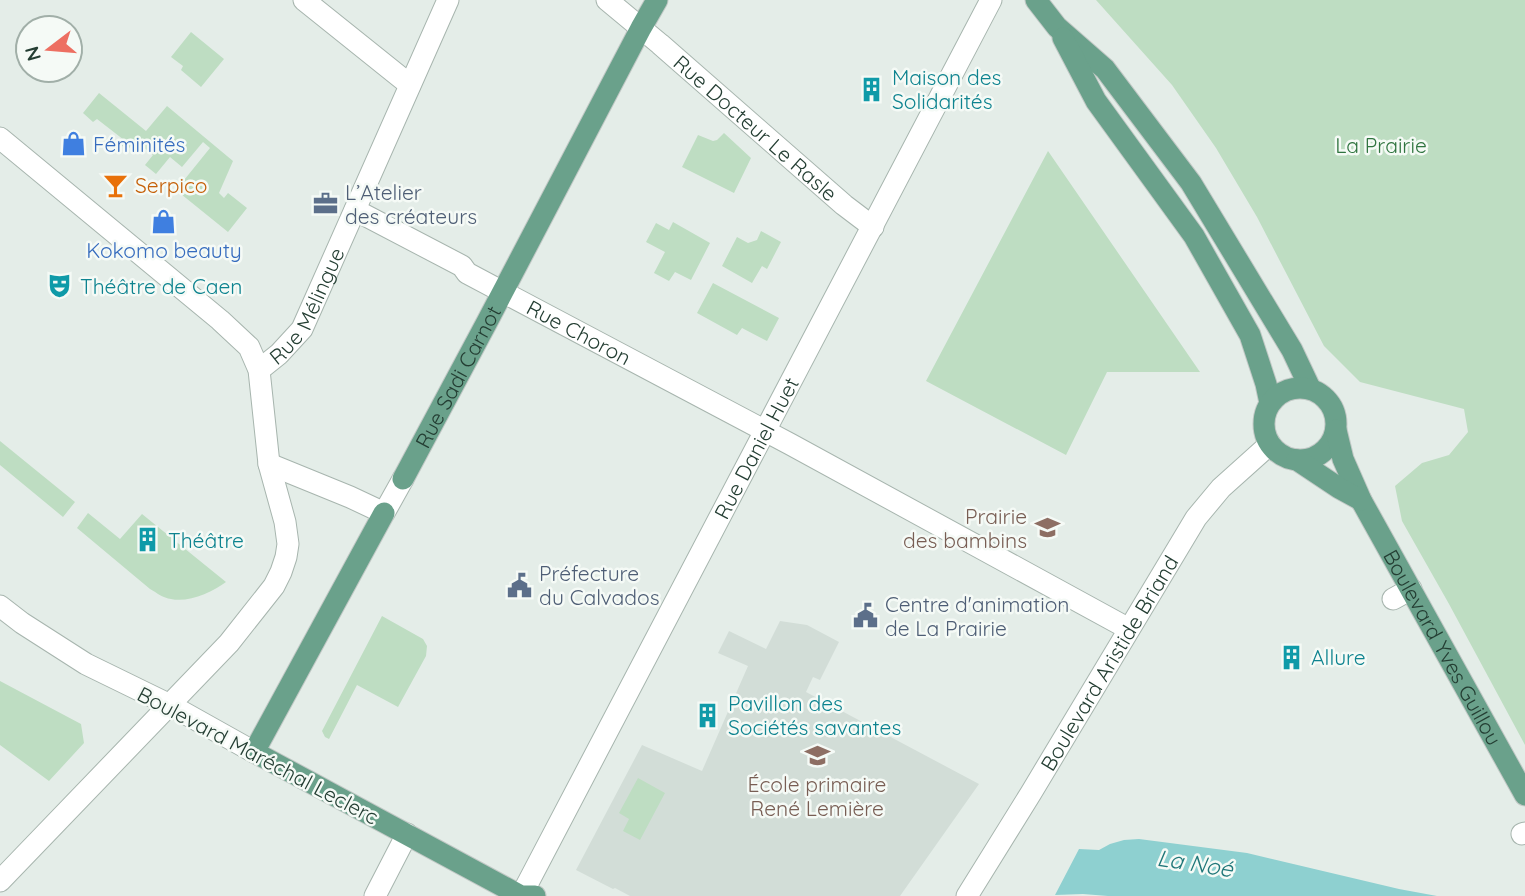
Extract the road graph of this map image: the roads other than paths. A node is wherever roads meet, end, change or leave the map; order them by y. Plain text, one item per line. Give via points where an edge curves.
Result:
1 (304, 0) edge
2 (448, 0) edge
3 (607, 0) edge
4 (657, 0) edge
5 (991, 0) edge
6 (1036, 0) edge
7 (1058, 27) junction
8 (641, 28) junction
9 (410, 85) junction
10 (0, 138) edge
11 (355, 210) junction
12 (873, 227) junction
13 (503, 292) junction
14 (259, 370) junction
15 (1310, 388) junction
16 (1270, 403) junction
17 (1336, 430) junction
18 (766, 431) junction
19 (1270, 444) junction
20 (1297, 460) junction
21 (269, 464) junction
22 (402, 479) joint
23 (1362, 499) junction
24 (384, 513) junction
25 (0, 606) edge
26 (1129, 629) junction
27 (170, 705) junction
28 (254, 752) junction
29 (1525, 795) edge
30 (407, 834) junction
31 (0, 881) edge
32 (375, 896) edge
33 (522, 896) edge
34 (535, 896) edge
35 (967, 896) edge

1 - 9 street
2 - 9 street, Rue Mélingue
3 - 8 street, Rue Docteur Le Rasle
4 - 8 main road, Rue Sadi Carnot
5 - 12 street, Rue Daniel Huet
6 - 7 main road
7 - 15 main road via 1105,69 1191,183 1292,350
7 - 16 main road via 1096,101 1194,236 1250,335
8 - 12 street, Rue Docteur Le Rasle
8 - 13 main road, Rue Sadi Carnot
9 - 11 street, Rue Mélingue
10 - 14 street via 220,320 249,347
11 - 13 street, Rue Choron
11 - 14 street, Rue Mélingue via 302,329
12 - 18 street, Rue Daniel Huet
13 - 18 street, Rue Choron
13 - 22 main road, Rue Sadi Carnot
14 - 21 street, Rue Mélingue
15 - 16 main road via 1283,391
15 - 17 main road via 1331,404
16 - 19 main road via 1264,419
17 - 20 main road via 1326,449
17 - 23 main road, Boulevard Yves Guillou via 1343,459
18 - 26 street, Rue Choron
18 - 33 street, Rue Daniel Huet
19 - 20 main road
19 - 26 street, Boulevard Aristide Briand via 1221,488 1196,518
20 - 23 main road
21 - 24 street
21 - 27 street, Rue Mélingue via 288,544 281,572 235,636
22 - 24 street, Rue Sadi Carnot
23 - 29 main road, Boulevard Yves Guillou via 1402,594
24 - 28 main road, Rue Sadi Carnot
25 - 27 street, Boulevard Maréchal Leclerc via 86,664
26 - 35 street, Boulevard Aristide Briand
27 - 28 street, Boulevard Maréchal Leclerc
27 - 31 street, Rue Mélingue
28 - 30 main road, Boulevard Maréchal Leclerc
30 - 32 street
30 - 33 main road, Boulevard Maréchal Leclerc
33 - 34 main road, Boulevard Maréchal Leclerc

